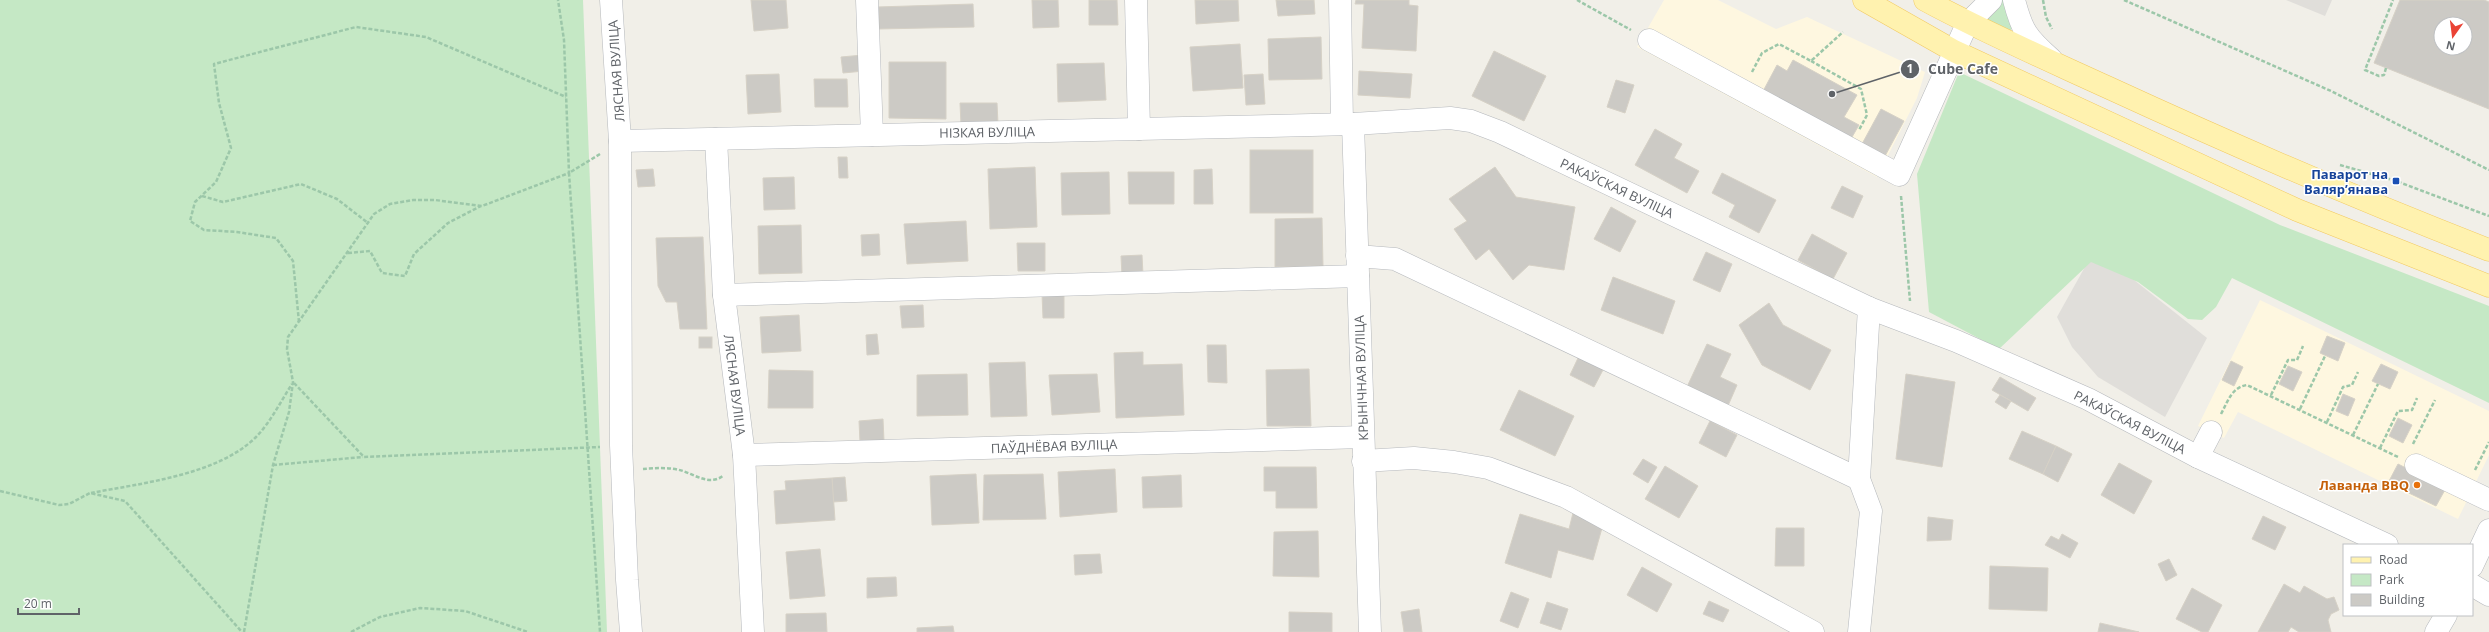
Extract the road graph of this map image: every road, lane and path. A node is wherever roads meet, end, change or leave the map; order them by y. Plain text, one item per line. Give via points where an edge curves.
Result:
1 (558, 0) edge
2 (611, 0) edge
3 (867, 0) edge
4 (1136, 0) edge
5 (1340, 0) edge
6 (1577, 0) edge
7 (1864, 0) edge
8 (1925, 0) edge
9 (1991, 0) edge
10 (2014, 0) edge
11 (2124, 0) edge
12 (2393, 0) edge
13 (1968, 24) junction
14 (1843, 32) dead end
15 (1649, 40) joint
16 (1954, 51) junction
17 (1811, 61) junction
18 (2056, 64) junction
19 (2386, 68) dead end
20 (1742, 90) junction
21 (2044, 93) junction
22 (566, 97) junction
23 (1348, 124) junction
24 (1139, 129) junction
25 (872, 135) junction
26 (716, 139) junction
27 (620, 141) junction
28 (1849, 148) junction
29 (2489, 170) edge
30 (569, 173) junction
31 (1899, 175) junction
32 (201, 196) junction
33 (482, 206) junction
34 (368, 223) junction
35 (2489, 250) edge
36 (347, 253) junction
37 (1358, 266) junction
38 (2489, 286) edge
39 (724, 296) junction
40 (1869, 308) junction
41 (299, 322) junction
42 (1912, 325) junction
43 (2303, 346) dead end
44 (2325, 356) dead end
45 (2358, 372) dead end
46 (293, 382) junction
47 (2378, 384) dead end
48 (2271, 395) junction
49 (2417, 398) dead end
50 (2435, 400) dead end
51 (2300, 409) junction
52 (2327, 422) junction
53 (2211, 432) joint
54 (2353, 435) junction
55 (1363, 437) junction
56 (2489, 442) edge
57 (621, 446) junction
58 (2380, 448) junction
59 (587, 449) junction
60 (744, 455) junction
61 (364, 457) junction
62 (2198, 457) junction
63 (1363, 461) junction
64 (2409, 462) junction
65 (273, 465) junction
66 (622, 470) junction
67 (2475, 471) dead end
68 (1859, 479) junction
69 (0, 491) edge
70 (90, 493) junction
71 (2489, 500) edge
72 (2489, 530) edge
73 (2385, 544) edge
74 (2473, 564) edge
75 (2473, 586) edge
76 (2489, 595) edge
77 (2445, 616) edge
78 (243, 632) edge
79 (351, 632) edge
80 (528, 632) edge
81 (600, 632) edge
82 (631, 632) edge
83 (753, 632) edge
84 (1370, 632) edge
85 (1813, 632) edge
86 (1859, 632) edge
87 (2436, 632) edge

1 - 22 path via 564,40
2 - 27 street, ЛЯСНАЯ ВУЛІЦА
3 - 25 street
4 - 24 street
5 - 23 street, КРЫНІЧНАЯ ВУЛІЦА
6 - 15 path
7 - 16 main road
8 - 13 main road
9 - 13 street
10 - 18 street via 2028,39
11 - 29 path via 2331,90
12 - 19 path via 2364,70 2379,76 2384,75
13 - 16 street
13 - 18 main road
14 - 17 path
15 - 20 street
16 - 21 main road
16 - 31 street
17 - 20 path via 1779,44 1762,53
17 - 28 path via 1861,89 1867,115
18 - 21 main road
18 - 35 main road via 2233,146
20 - 28 street
21 - 38 main road via 2297,210
22 - 30 path
22 - 32 path via 426,37 356,27 214,64 219,103 231,148 216,182
23 - 24 street, НІЗКАЯ ВУЛІЦА
23 - 37 street, КРЫНІЧНАЯ ВУЛІЦА
23 - 40 street, РАКАЎСКАЯ ВУЛІЦА via 1450,118 1471,121
24 - 25 street, НІЗКАЯ ВУЛІЦА
25 - 26 street, НІЗКАЯ ВУЛІЦА
26 - 27 street, НІЗКАЯ ВУЛІЦА
26 - 39 street, ЛЯСНАЯ ВУЛІЦА
27 - 30 path
27 - 57 street, ЛЯСНАЯ ВУЛІЦА
28 - 31 street
30 - 33 path
30 - 59 path
31 - 42 path
32 - 34 path via 223,202 301,184 337,199
32 - 41 path via 195,202 190,221 204,230 276,238 293,261
33 - 34 path via 413,200 390,204 374,214
33 - 36 path via 448,223 414,254 405,276 382,273 370,251
34 - 36 path
36 - 41 path
37 - 39 street
37 - 55 street, КРЫНІЧНАЯ ВУЛІЦА
37 - 68 street via 1395,260
39 - 60 street, ЛЯСНАЯ ВУЛІЦА
40 - 42 street, РАКАЎСКАЯ ВУЛІЦА
40 - 68 street
41 - 46 path via 288,337 287,350
42 - 62 street, РАКАЎСКАЯ ВУЛІЦА via 2088,399
43 - 48 path via 2296,360 2288,360
44 - 51 path
45 - 52 path via 2352,385 2343,387
46 - 61 path
46 - 65 path via 288,412
46 - 70 path via 257,436 238,453 217,464
47 - 54 path
48 - 51 path
48 - 53 path via 2248,385 2237,388
49 - 58 path via 2412,410 2398,411
50 - 64 path via 2414,444 2409,447
51 - 52 path
52 - 54 path
53 - 62 street
54 - 58 path
55 - 60 street, ПАЎДНЁВАЯ ВУЛІЦА
55 - 63 street, КРЫНІЧНАЯ ВУЛІЦА
56 - 67 path
57 - 59 path
57 - 66 street, ЛЯСНАЯ ВУЛІЦА
58 - 64 path
59 - 61 path
59 - 81 path
60 - 66 path via 720,478 707,480 691,476 684,471 660,468
60 - 83 street, ЛЯСНАЯ ВУЛІЦА
61 - 65 path
62 - 73 street, РАКАЎСКАЯ ВУЛІЦА
63 - 84 street, КРЫНІЧНАЯ ВУЛІЦА
63 - 85 street via 1414,458 1488,468 1566,497
64 - 71 street
65 - 78 path
66 - 82 street, ЛЯСНАЯ ВУЛІЦА
68 - 86 street via 1872,512
69 - 70 path via 59,505 69,504
70 - 78 path via 125,501
72 - 74 street
75 - 76 street
77 - 87 street
79 - 80 path via 380,616 420,608 465,611

